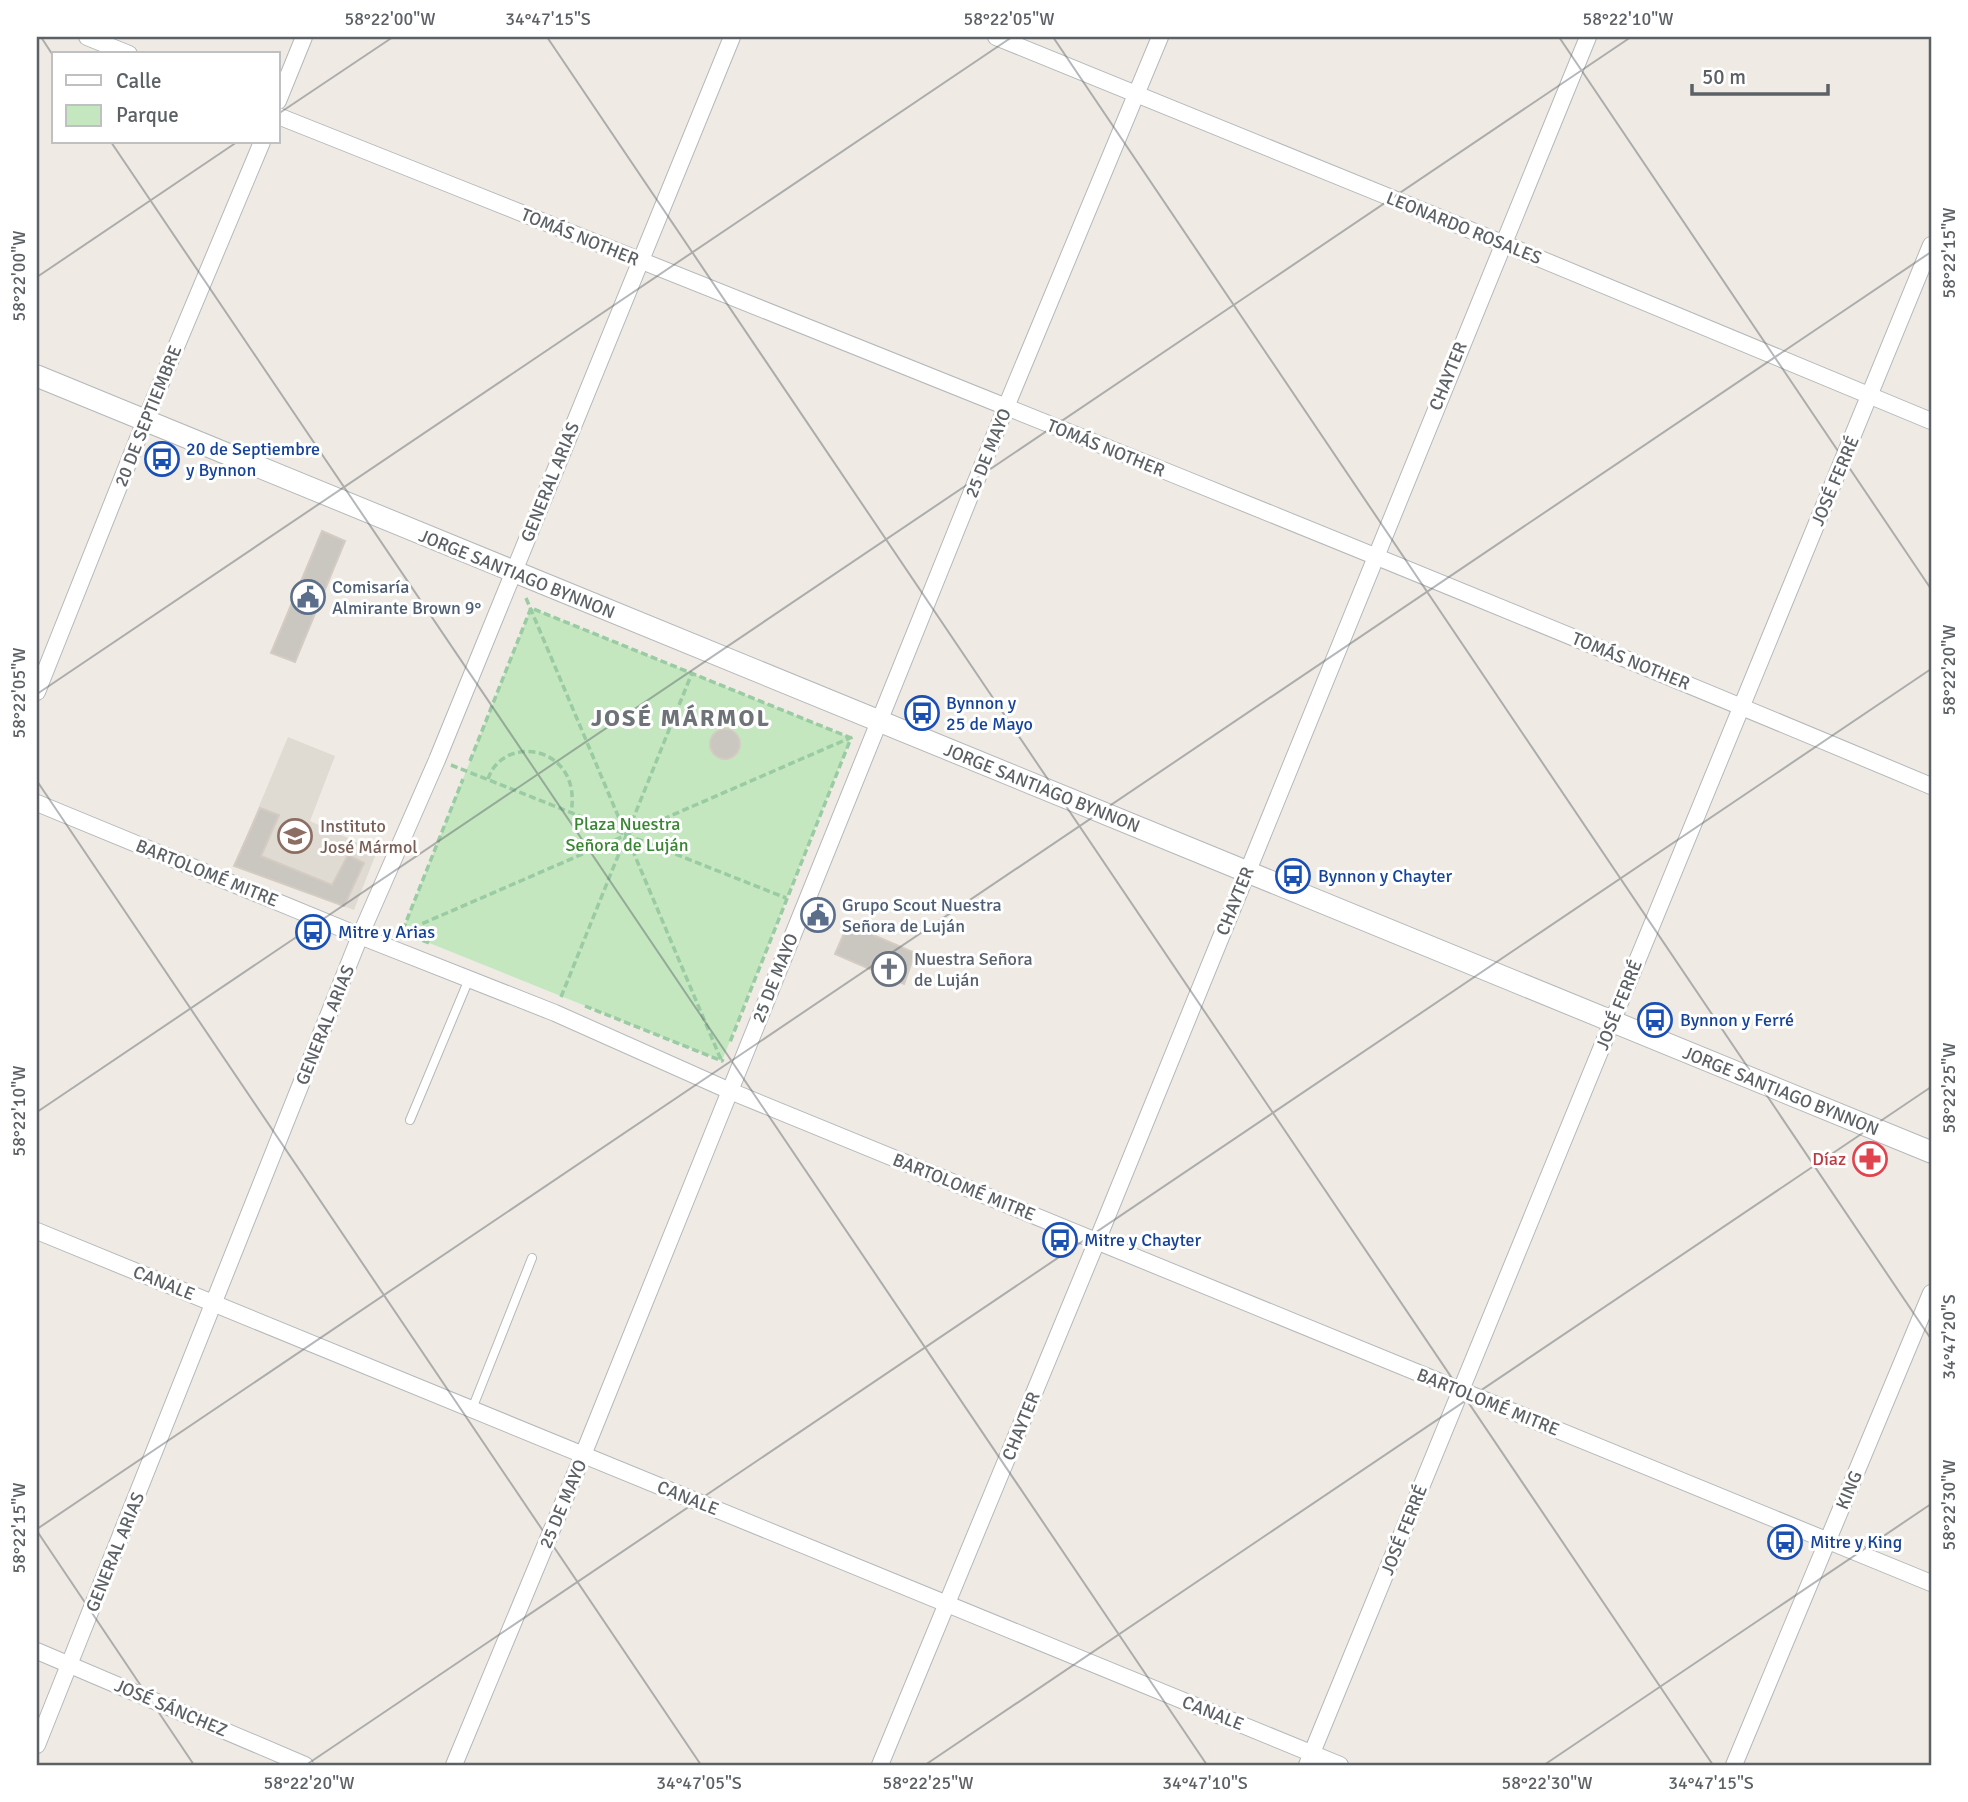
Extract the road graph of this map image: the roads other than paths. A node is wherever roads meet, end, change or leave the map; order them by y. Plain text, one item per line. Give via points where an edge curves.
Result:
1 (87, 37) edge
2 (304, 37) edge
3 (732, 37) edge
4 (996, 37) edge
5 (1160, 37) edge
6 (1588, 37) edge
7 (124, 52) edge
8 (1136, 95) junction
9 (280, 96) edge
10 (280, 118) edge
11 (261, 144) edge
12 (1502, 243) junction
13 (1931, 245) edge
14 (640, 260) junction
15 (37, 376) edge
16 (1871, 396) junction
17 (1006, 407) junction
18 (145, 421) junction
19 (1931, 421) edge
20 (1374, 557) junction
21 (514, 572) junction
22 (37, 692) edge
23 (1742, 706) junction
24 (878, 721) junction
25 (1931, 786) edge
26 (37, 803) edge
27 (1247, 873) junction
28 (360, 936) junction
29 (469, 979) junction
30 (1613, 1022) junction
31 (730, 1091) junction
32 (410, 1121) dead end
33 (1931, 1152) edge
34 (37, 1231) edge
35 (1097, 1241) junction
36 (533, 1258) dead end
37 (1931, 1293) edge
38 (215, 1303) junction
39 (1462, 1391) junction
40 (472, 1409) junction
41 (583, 1455) junction
42 (1828, 1540) junction
43 (1931, 1583) edge
44 (947, 1604) junction
45 (37, 1651) edge
46 (70, 1664) junction
47 (37, 1745) edge
48 (1309, 1760) edge
49 (305, 1765) edge
50 (454, 1765) edge
51 (880, 1765) edge
52 (1340, 1765) edge
53 (1734, 1765) edge

1 - 7 street
2 - 9 street
3 - 14 street, GENERAL ARIAS
4 - 8 street, LEONARDO ROSALES
5 - 8 street, 25 DE MAYO
6 - 12 street, CHAYTER
8 - 12 street, LEONARDO ROSALES
8 - 17 street, 25 DE MAYO
10 - 14 street, TOMÁS NOTHER
11 - 18 street, 20 DE SEPTIEMBRE
12 - 16 street, LEONARDO ROSALES
12 - 20 street, CHAYTER
13 - 16 street, JOSÉ FERRÉ
14 - 17 street, TOMÁS NOTHER
14 - 21 street, GENERAL ARIAS
15 - 18 street, JORGE SANTIAGO BYNNON
16 - 19 street, LEONARDO ROSALES
16 - 23 street, JOSÉ FERRÉ
17 - 20 street, TOMÁS NOTHER
17 - 24 street, 25 DE MAYO
18 - 21 street, JORGE SANTIAGO BYNNON
18 - 22 street, 20 DE SEPTIEMBRE
20 - 23 street, TOMÁS NOTHER
20 - 27 street, CHAYTER
21 - 24 street, JORGE SANTIAGO BYNNON
21 - 28 street, GENERAL ARIAS
23 - 25 street, TOMÁS NOTHER
23 - 30 street, JOSÉ FERRÉ
24 - 27 street, JORGE SANTIAGO BYNNON
24 - 31 street, 25 DE MAYO
26 - 28 street, BARTOLOMÉ MITRE
27 - 30 street, JORGE SANTIAGO BYNNON
27 - 35 street, CHAYTER
28 - 29 street, BARTOLOMÉ MITRE
28 - 38 street, GENERAL ARIAS
29 - 31 street, BARTOLOMÉ MITRE
29 - 32 lane
30 - 33 street, JORGE SANTIAGO BYNNON
30 - 39 street, JOSÉ FERRÉ
31 - 35 street, BARTOLOMÉ MITRE
31 - 41 street, 25 DE MAYO
34 - 38 street, CANALE
35 - 39 street, BARTOLOMÉ MITRE
35 - 44 street, CHAYTER
36 - 40 lane
37 - 42 street, KING
38 - 40 street, CANALE
38 - 46 street, GENERAL ARIAS
39 - 42 street, BARTOLOMÉ MITRE
39 - 48 street, JOSÉ FERRÉ
40 - 41 street, CANALE
41 - 44 street, CANALE
41 - 50 street, 25 DE MAYO
42 - 43 street, BARTOLOMÉ MITRE
42 - 53 street, KING
44 - 48 street, CANALE
44 - 51 street, CHAYTER
45 - 46 street, JOSÉ SÁNCHEZ
46 - 47 street, GENERAL ARIAS
46 - 49 street, JOSÉ SÁNCHEZ
48 - 52 street, CANALE

